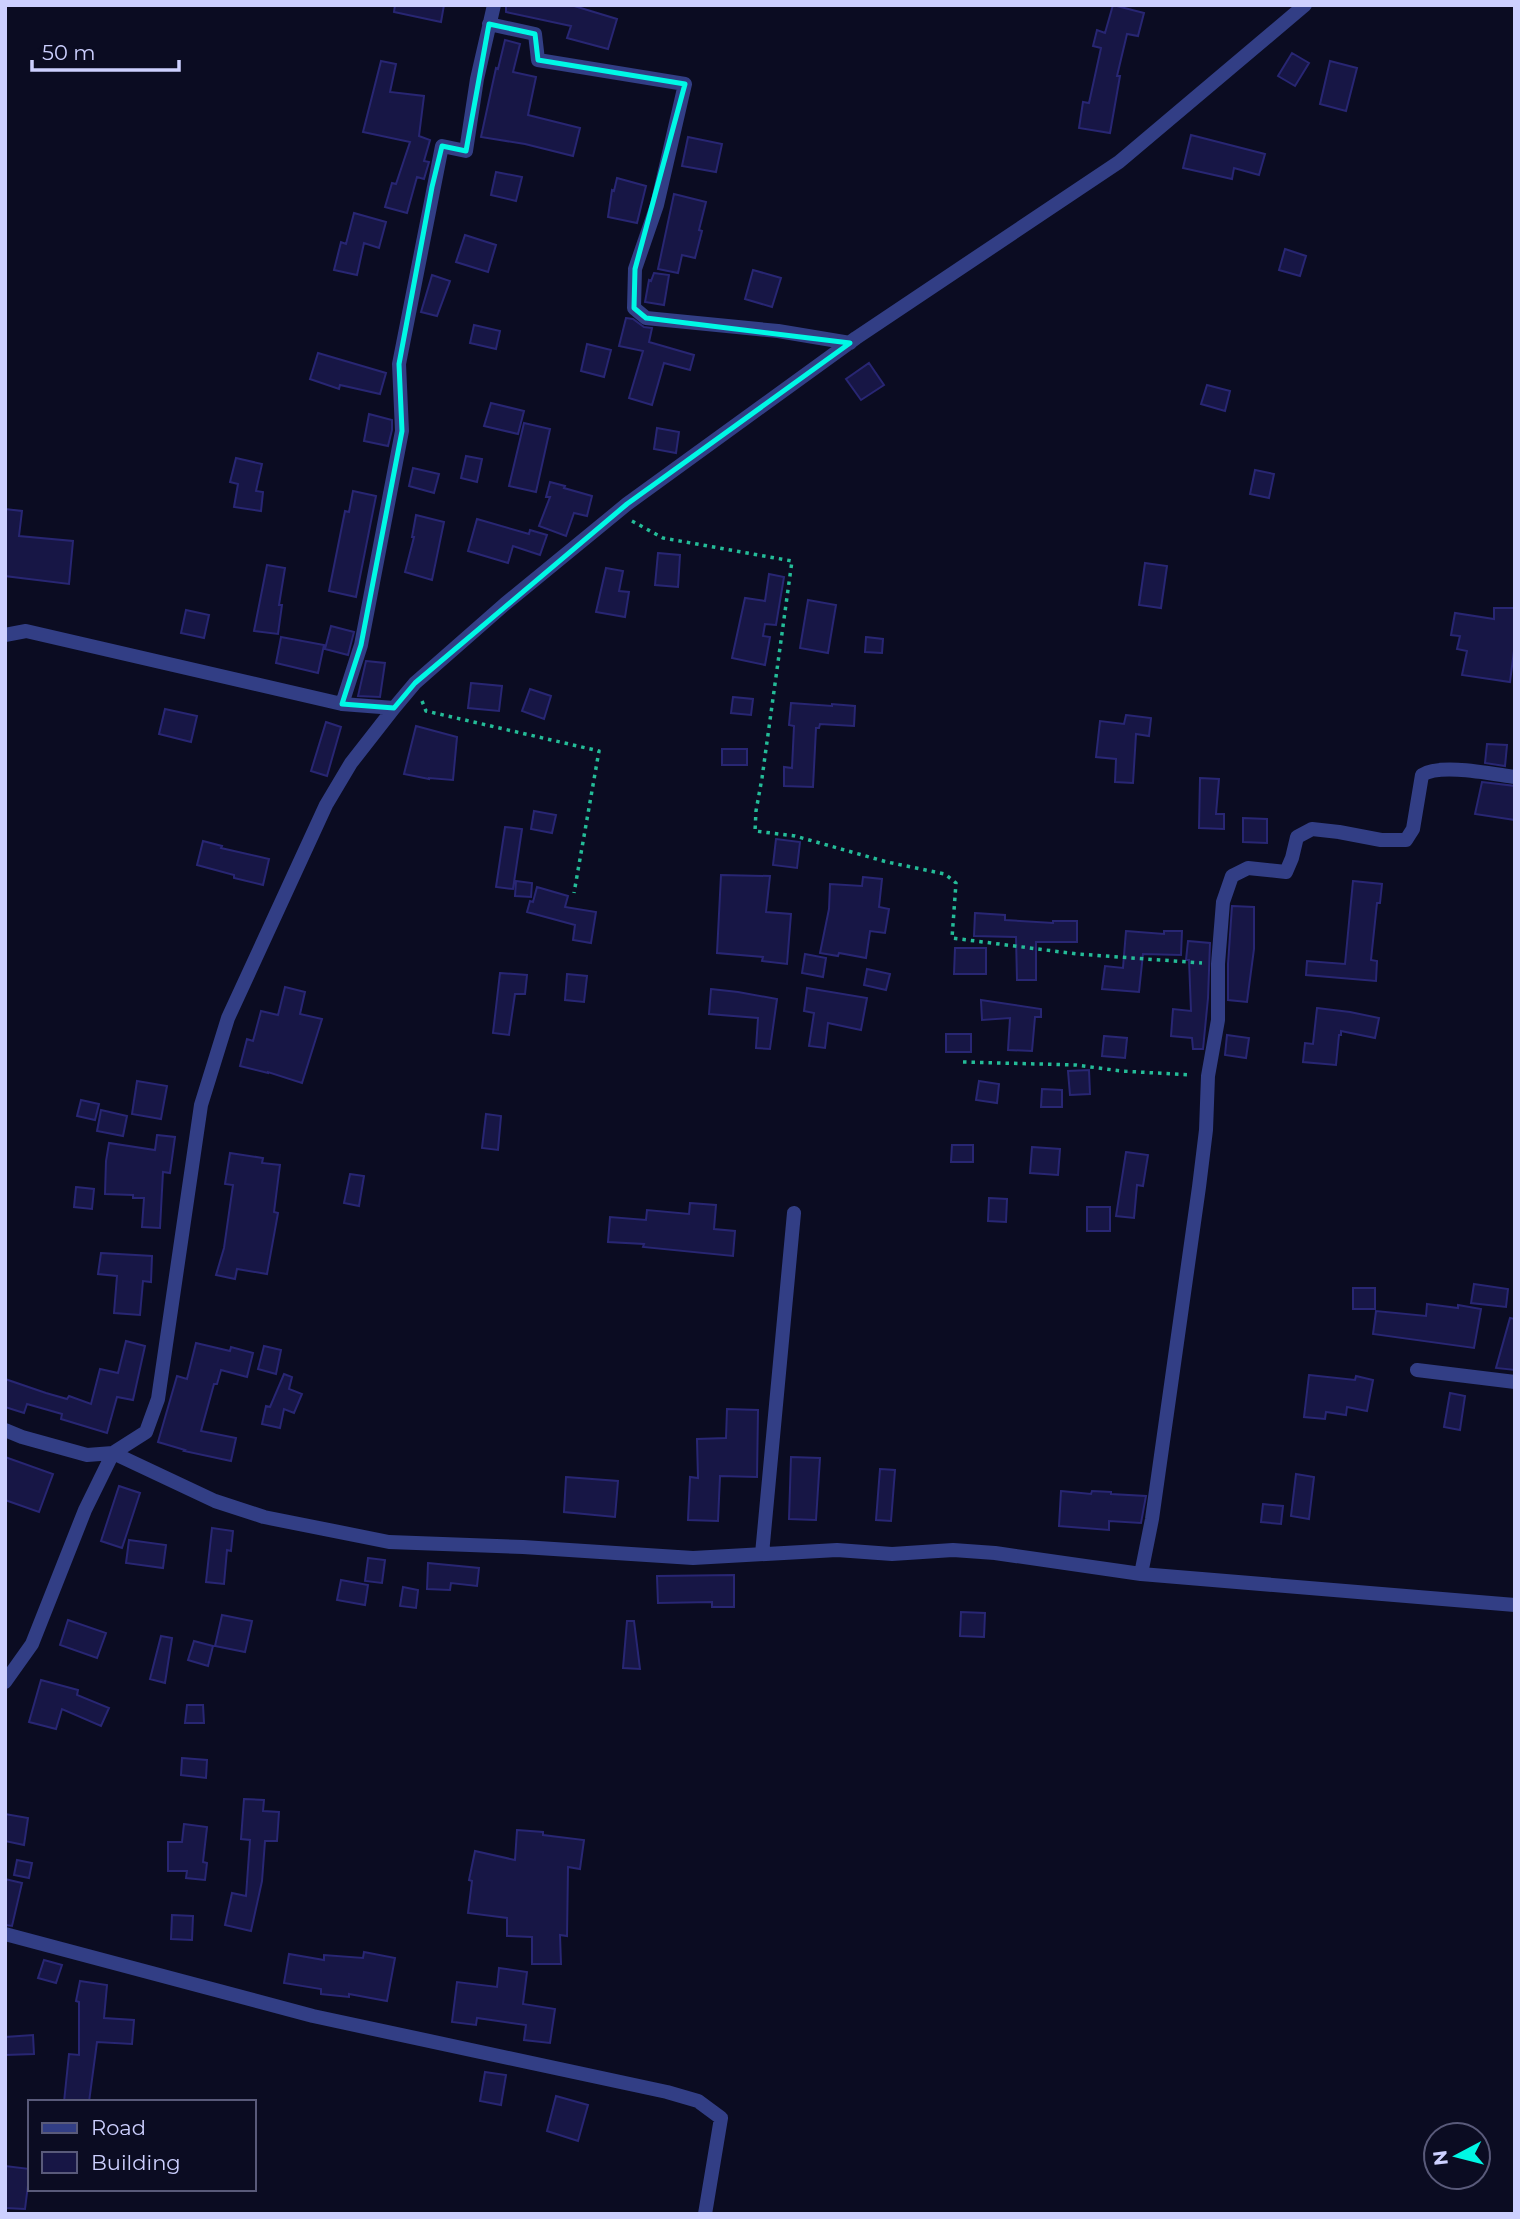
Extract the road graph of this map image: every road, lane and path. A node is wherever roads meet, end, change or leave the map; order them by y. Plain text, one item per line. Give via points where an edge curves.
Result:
1 (494, 5) edge
2 (1305, 5) edge
3 (489, 24) junction
4 (850, 343) junction
5 (627, 504) junction
6 (5, 635) edge
7 (415, 683) junction
8 (342, 704) junction
9 (394, 708) junction
10 (1515, 778) edge
11 (573, 893) dead end
12 (1218, 964) junction
13 (963, 1062) dead end
14 (1208, 1076) junction
15 (794, 1213) dead end
16 (1417, 1370) dead end
17 (1515, 1382) edge
18 (5, 1430) edge
19 (113, 1453) junction
20 (762, 1554) junction
21 (1141, 1574) junction
22 (1515, 1605) edge
23 (5, 1682) edge
24 (5, 1934) edge
25 (705, 2214) edge

1 - 3 street
2 - 4 street via 1119,162
3 - 4 street via 535,34 538,60 685,83 657,205 635,268 634,308 646,318
3 - 8 street via 466,151 442,146 432,187 399,364 402,431 361,645
4 - 5 street
5 - 7 street
5 - 12 path via 631,520 663,538 792,561 755,831 795,836 945,874 956,883 952,938 1077,954
6 - 8 street via 26,631
7 - 9 street
7 - 11 path via 426,711 599,751
8 - 9 street
9 - 19 street via 351,763 326,805 228,1018 201,1105 158,1399 146,1432
10 - 12 street via 1429,770 1422,775 1413,828 1406,840 1312,829 1297,837 1286,872 1248,868 1232,876 1223,902
12 - 14 street via 1218,1020
13 - 14 path
14 - 21 street via 1199,1187
15 - 20 street
16 - 17 street
18 - 19 street via 87,1455
19 - 20 street via 215,1501 264,1517 389,1542 693,1558
19 - 23 street via 85,1510 32,1644
20 - 21 street via 953,1550
21 - 22 street
24 - 25 street via 313,2015 698,2101 721,2118

